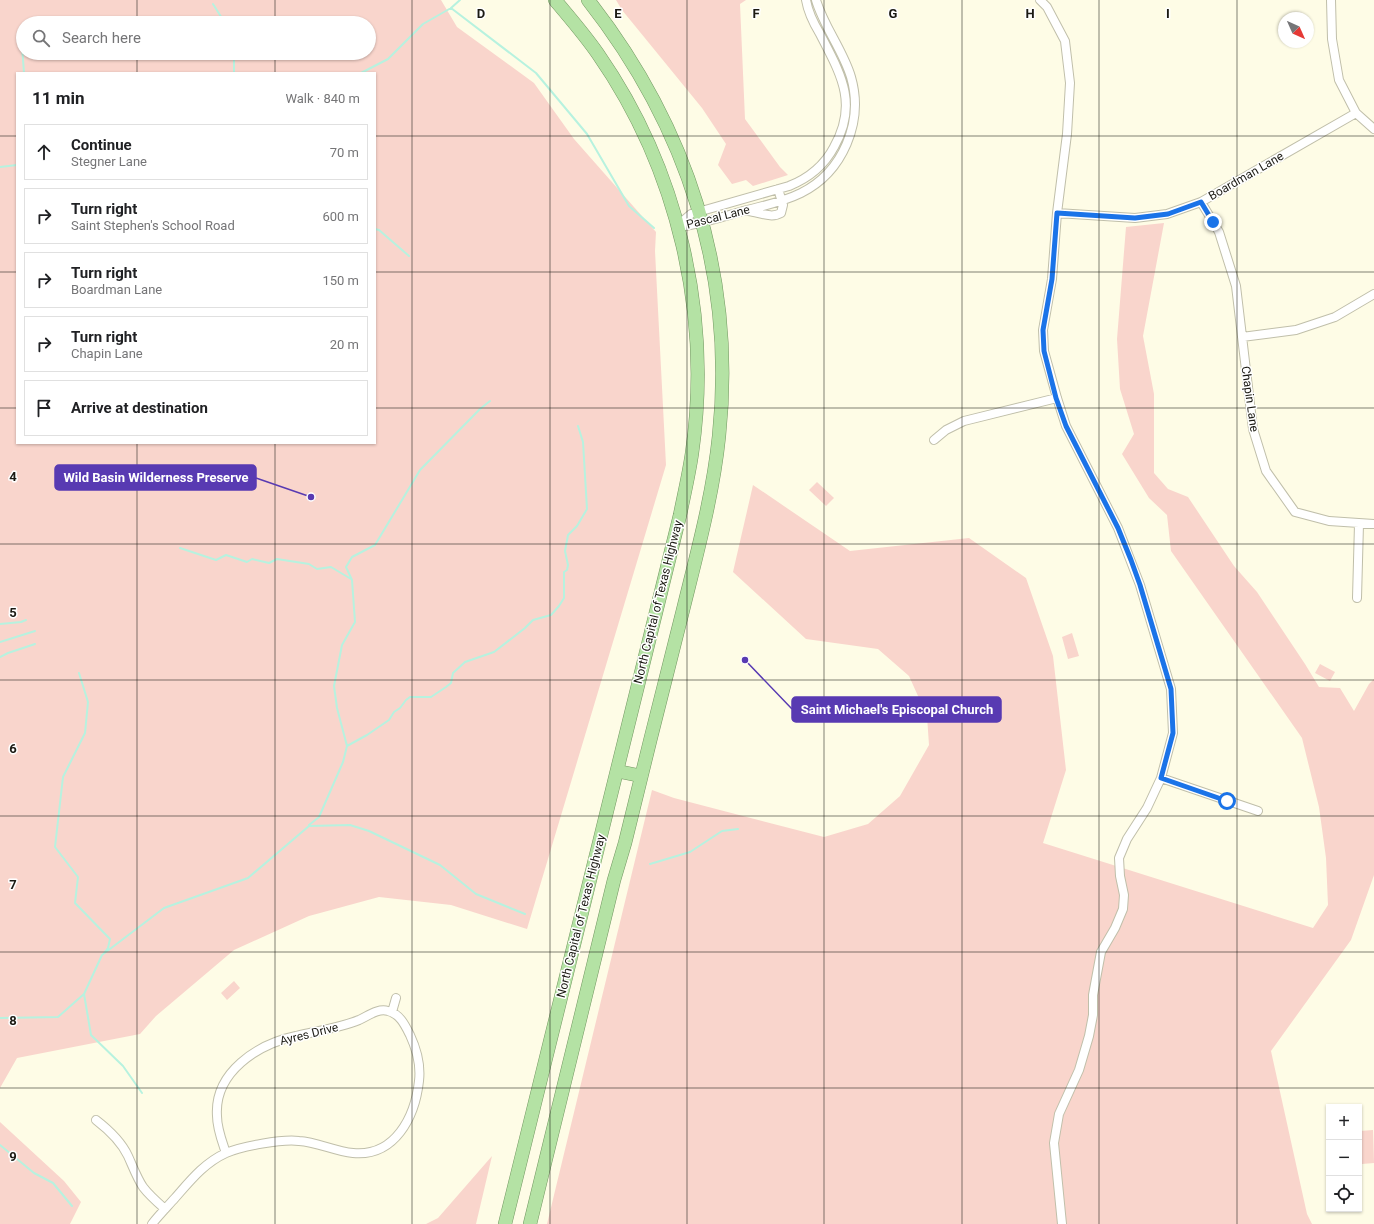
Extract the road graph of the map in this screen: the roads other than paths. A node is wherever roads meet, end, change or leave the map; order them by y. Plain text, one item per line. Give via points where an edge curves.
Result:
1 (555, 0) edge
2 (588, 0) edge
3 (806, 0) edge
4 (816, 0) edge
5 (1040, 0) edge
6 (1331, 0) edge
7 (836, 46) junction
8 (827, 49) junction
9 (1356, 113) junction
10 (845, 114) junction
11 (854, 115) junction
12 (1374, 129) edge
13 (797, 183) junction
14 (778, 189) junction
15 (801, 193) junction
16 (782, 201) junction
17 (1201, 202) junction
18 (741, 212) junction
19 (1057, 213) junction
20 (701, 217) junction
21 (679, 227) junction
22 (1374, 294) edge
23 (1242, 337) junction
24 (1056, 398) junction
25 (934, 440) dead end
26 (1359, 524) junction
27 (1374, 524) edge
28 (1357, 598) dead end
29 (617, 771) junction
30 (641, 776) junction
31 (1161, 778) junction
32 (1258, 811) dead end
33 (396, 998) dead end
34 (392, 1012) junction
35 (96, 1120) dead end
36 (226, 1153) junction
37 (165, 1209) junction
38 (152, 1224) edge
39 (505, 1224) edge
40 (530, 1224) edge
41 (1062, 1224) edge

1 - 21 highway, North Capital of Texas Highway via 599,55 638,121 658,166
2 - 20 highway, North Capital of Texas Highway via 622,46 649,90 676,146
3 - 8 street, Pascal Lane via 812,20
4 - 7 street, Pascal Lane
5 - 19 street via 1047,7 1064,41 1070,83 1068,134
6 - 9 street via 1332,40 1339,80
7 - 8 street
7 - 11 street, Pascal Lane via 851,77
8 - 10 street, Pascal Lane via 844,87
9 - 12 street
9 - 17 street, Boardman Lane
10 - 11 street
10 - 13 street, Pascal Lane via 840,135 826,159 816,170
11 - 15 street, Pascal Lane via 848,142 839,158 822,178
13 - 14 street, Pascal Lane
13 - 15 street
14 - 16 street
14 - 20 street, Pascal Lane
15 - 16 street, Pascal Lane
16 - 18 street, Pascal Lane
16 - 18 street via 782,210 776,215
17 - 19 street, Boardman Lane via 1168,214 1135,218
17 - 23 street, Chapin Lane via 1219,232 1236,286
18 - 20 street, Pascal Lane
19 - 24 street via 1052,279 1043,335 1044,351
20 - 21 street, Pascal Lane
20 - 30 highway, North Capital of Texas Highway via 714,277 721,332 722,384 719,435 710,496
21 - 29 highway, North Capital of Texas Highway via 690,284 697,345 697,392 692,453 680,515
22 - 23 street via 1329,320 1296,330
23 - 26 street, Chapin Lane via 1253,430 1266,471 1295,512 1329,521
24 - 25 street via 964,421 946,430
24 - 31 street via 1071,439 1118,528 1131,560 1171,689 1173,733
26 - 27 street, Chapin Lane
26 - 28 street
29 - 30 highway
29 - 39 highway, North Capital of Texas Highway
30 - 40 highway, North Capital of Texas Highway
31 - 32 street
31 - 41 street via 1119,858 1124,895 1123,909 1101,952 1089,1036 1079,1070 1059,1114 1054,1143
33 - 34 street
34 - 36 street, Ayres Drive via 381,1010 347,1024 276,1041 235,1068 225,1082 218,1100 216,1116
34 - 36 street via 402,1020 408,1031 418,1055 420,1071 411,1115 393,1140 379,1149 362,1153 345,1152 304,1141 290,1140
35 - 37 street via 119,1142 143,1187
36 - 37 street via 200,1170
37 - 38 street

